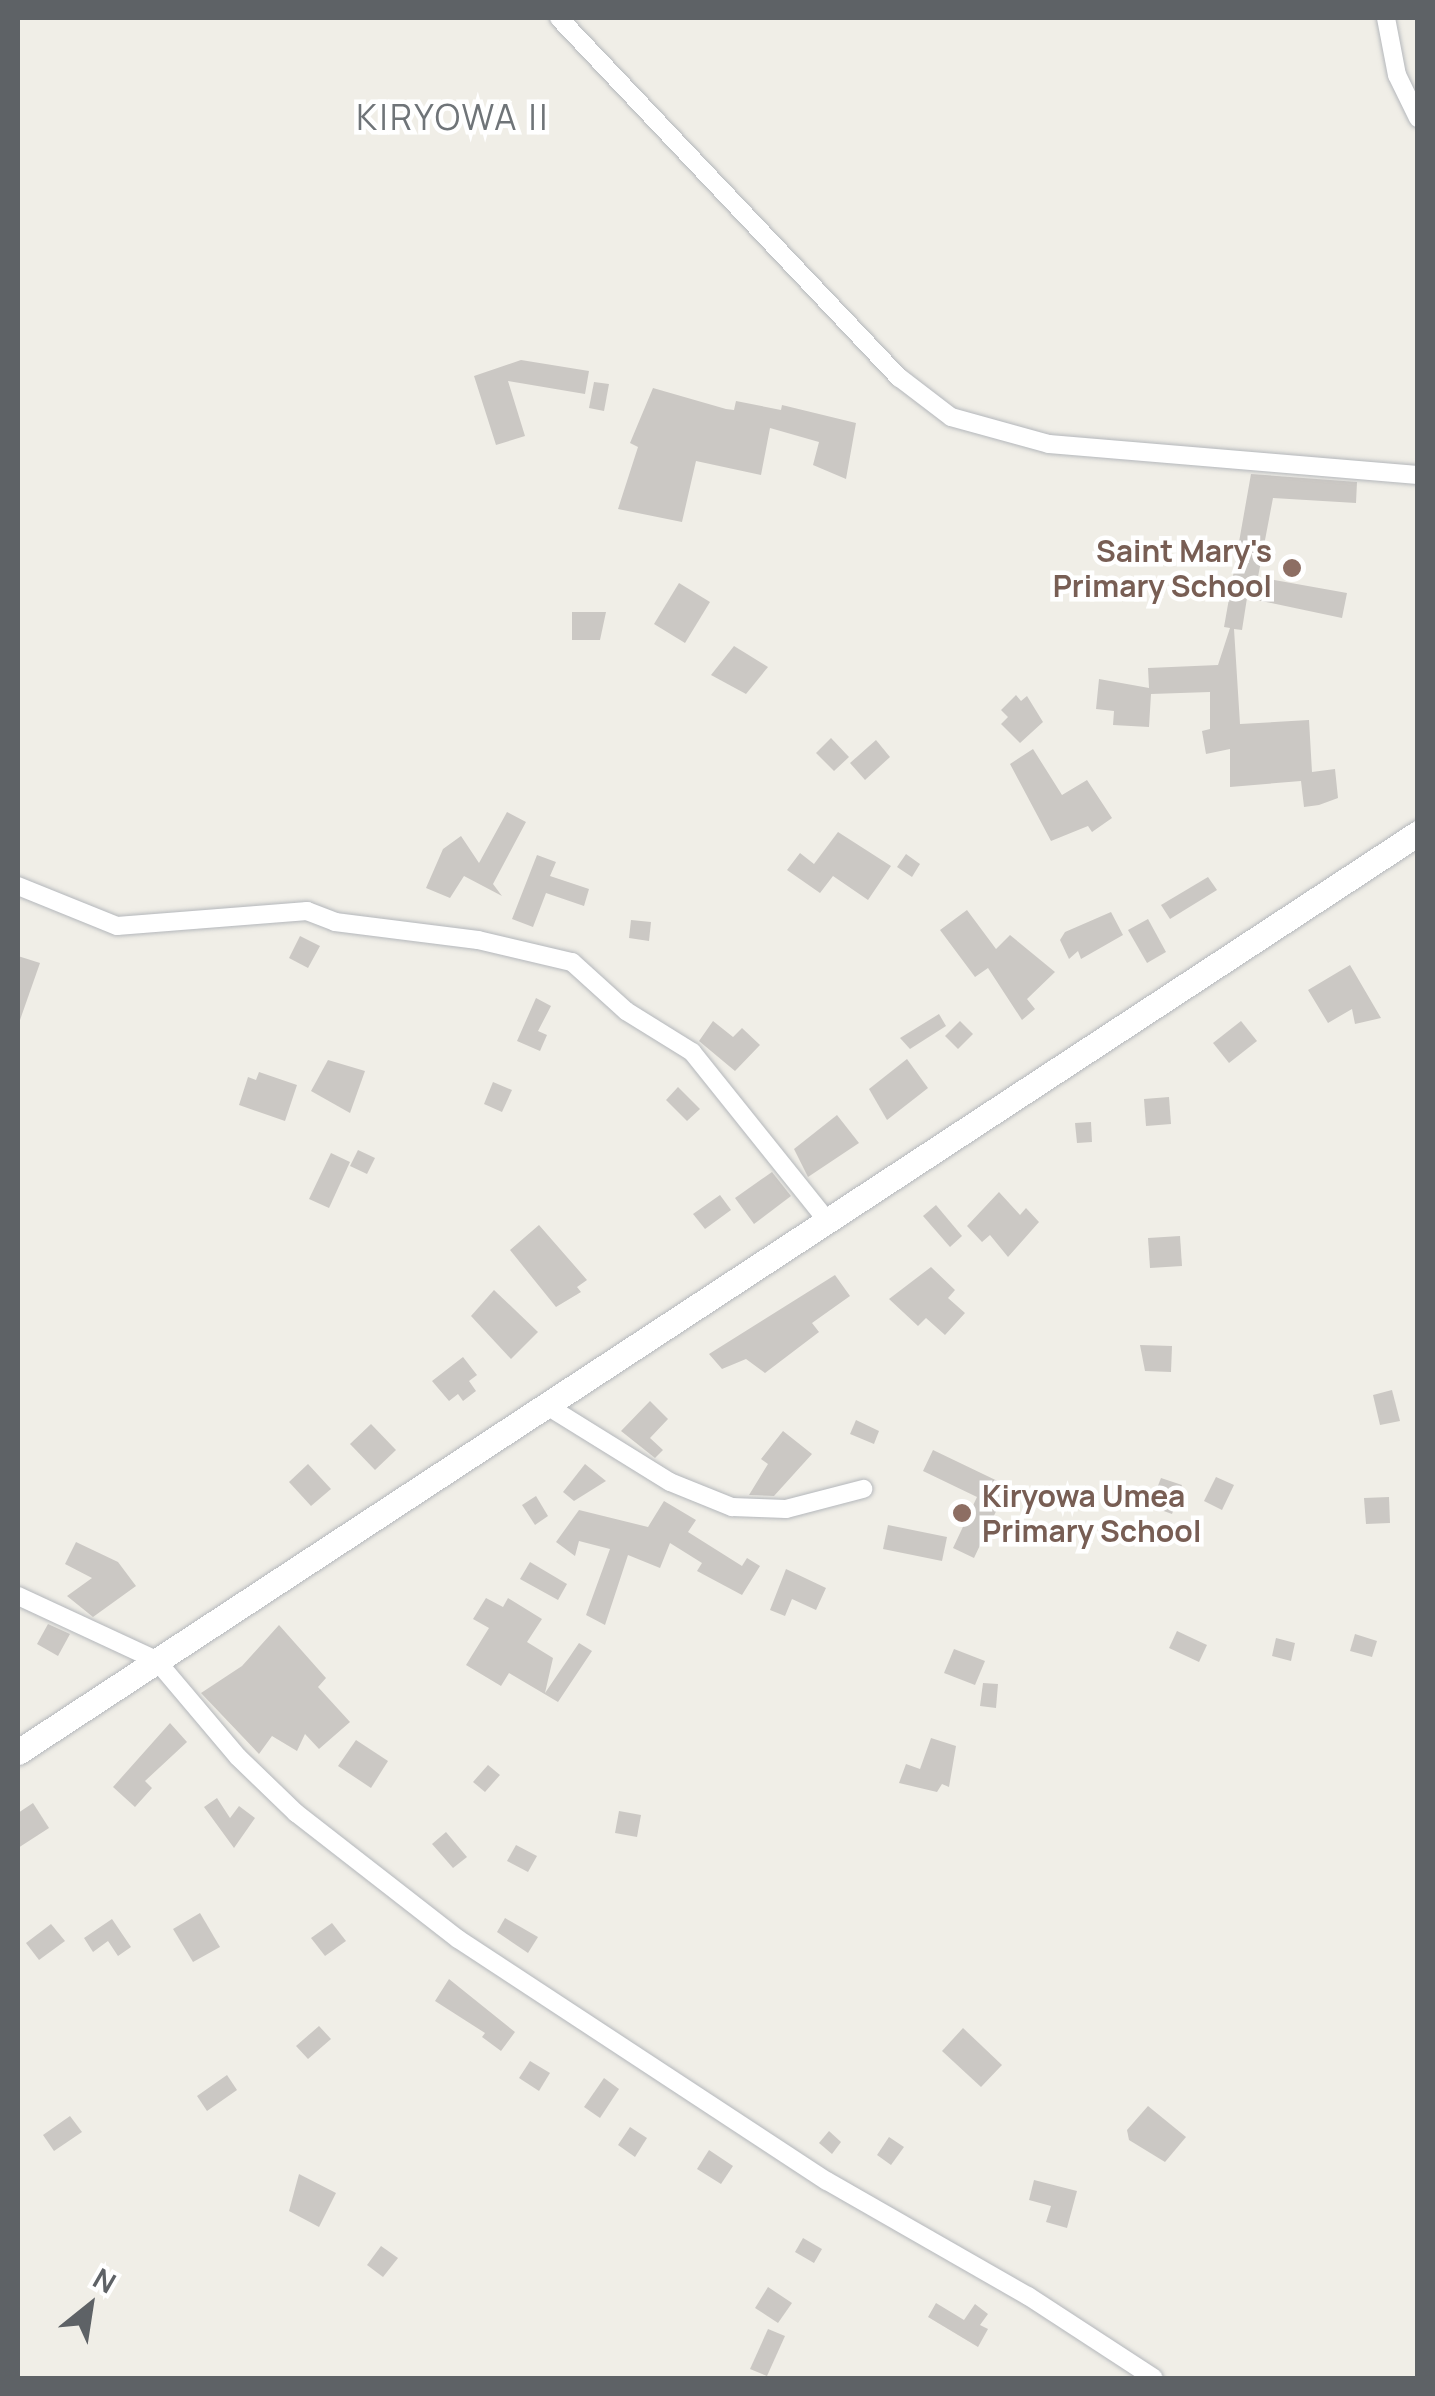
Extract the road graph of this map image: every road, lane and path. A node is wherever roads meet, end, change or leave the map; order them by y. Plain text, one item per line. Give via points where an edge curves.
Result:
1 (559, 18) edge
2 (1386, 18) edge
3 (1418, 118) edge
4 (1418, 475) edge
5 (1418, 833) edge
6 (18, 886) edge
7 (824, 1217) junction
8 (549, 1408) junction
9 (862, 1489) dead end
10 (18, 1596) edge
11 (156, 1660) junction
12 (18, 1752) edge
13 (1154, 2378) edge

1 - 4 street via 900,378 951,417 1049,444
2 - 3 street via 1397,75
5 - 7 main road
6 - 7 street via 117,926 307,911 336,922 478,940 572,962 626,1011 692,1052
7 - 8 main road
8 - 9 street via 670,1482 732,1507 786,1509
8 - 11 main road
10 - 11 street
11 - 12 main road
11 - 13 street via 238,1758 296,1813 458,1940 827,2181 1028,2296

